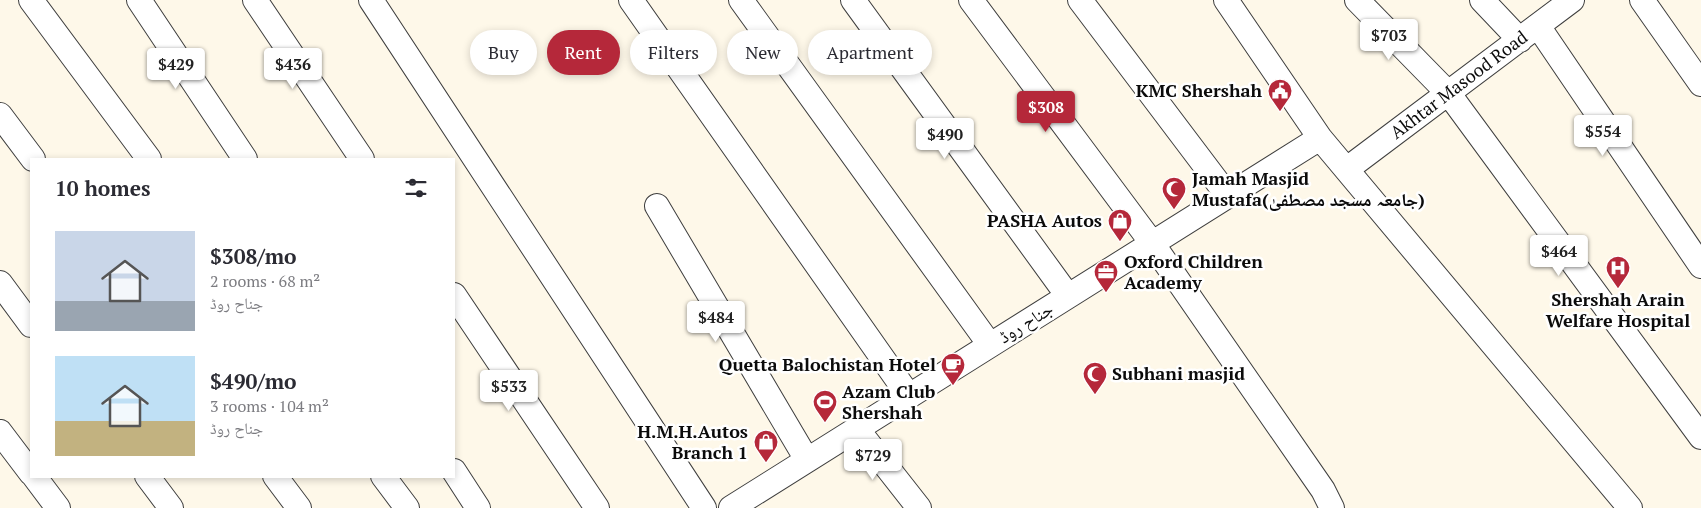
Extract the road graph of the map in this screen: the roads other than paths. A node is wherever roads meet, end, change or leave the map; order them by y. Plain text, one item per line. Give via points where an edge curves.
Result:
1 (31, 0) edge
2 (139, 0) edge
3 (256, 0) edge
4 (371, 0) edge
5 (631, 0) edge
6 (741, 0) edge
7 (853, 0) edge
8 (971, 0) edge
9 (1080, 0) edge
10 (1226, 0) edge
11 (1357, 0) edge
12 (1482, 0) edge
13 (1572, 0) edge
14 (1642, 0) edge
15 (1529, 33) junction
16 (1701, 84) edge
17 (1448, 94) junction
18 (0, 115) edge
19 (1320, 138) junction
20 (32, 158) edge
21 (148, 158) edge
22 (244, 158) edge
23 (361, 158) edge
24 (1347, 170) junction
25 (1228, 196) junction
26 (658, 206) dead end
27 (1152, 244) junction
28 (1701, 266) edge
29 (0, 284) edge
30 (455, 296) edge
31 (1068, 296) junction
32 (30, 323) edge
33 (990, 345) junction
34 (909, 396) junction
35 (857, 429) junction
36 (0, 432) edge
37 (1701, 438) edge
38 (807, 460) junction
39 (30, 472) edge
40 (455, 473) edge
41 (36, 478) edge
42 (148, 478) edge
43 (276, 478) edge
44 (384, 478) edge
45 (742, 505) edge
46 (58, 508) edge
47 (171, 508) edge
48 (299, 508) edge
49 (407, 508) edge
50 (478, 508) edge
51 (597, 508) edge
52 (704, 508) edge
53 (919, 508) edge
54 (1332, 508) edge
55 (1630, 508) edge

1 - 21 street
2 - 22 street
3 - 23 street
4 - 52 street
5 - 34 street
6 - 33 street
7 - 31 street
8 - 27 street
9 - 25 street
10 - 19 street
11 - 17 street
12 - 15 street
13 - 15 street, Akhtar Masood Road
14 - 16 street
15 - 17 street, Akhtar Masood Road
15 - 28 street
17 - 24 street, Akhtar Masood Road
17 - 37 street
18 - 20 street
19 - 24 street
19 - 25 street, جناح روڈ
24 - 55 street
25 - 27 street, جناح روڈ
26 - 38 street
27 - 31 street, جناح روڈ
27 - 54 street via 1323,490
29 - 32 street
30 - 51 street
31 - 33 street, جناح روڈ
33 - 34 street, جناح روڈ
34 - 35 street, جناح روڈ
35 - 38 street, جناح روڈ
35 - 53 street
36 - 39 street
38 - 45 street, جناح روڈ
40 - 50 street
41 - 46 street
42 - 47 street
43 - 48 street
44 - 49 street

